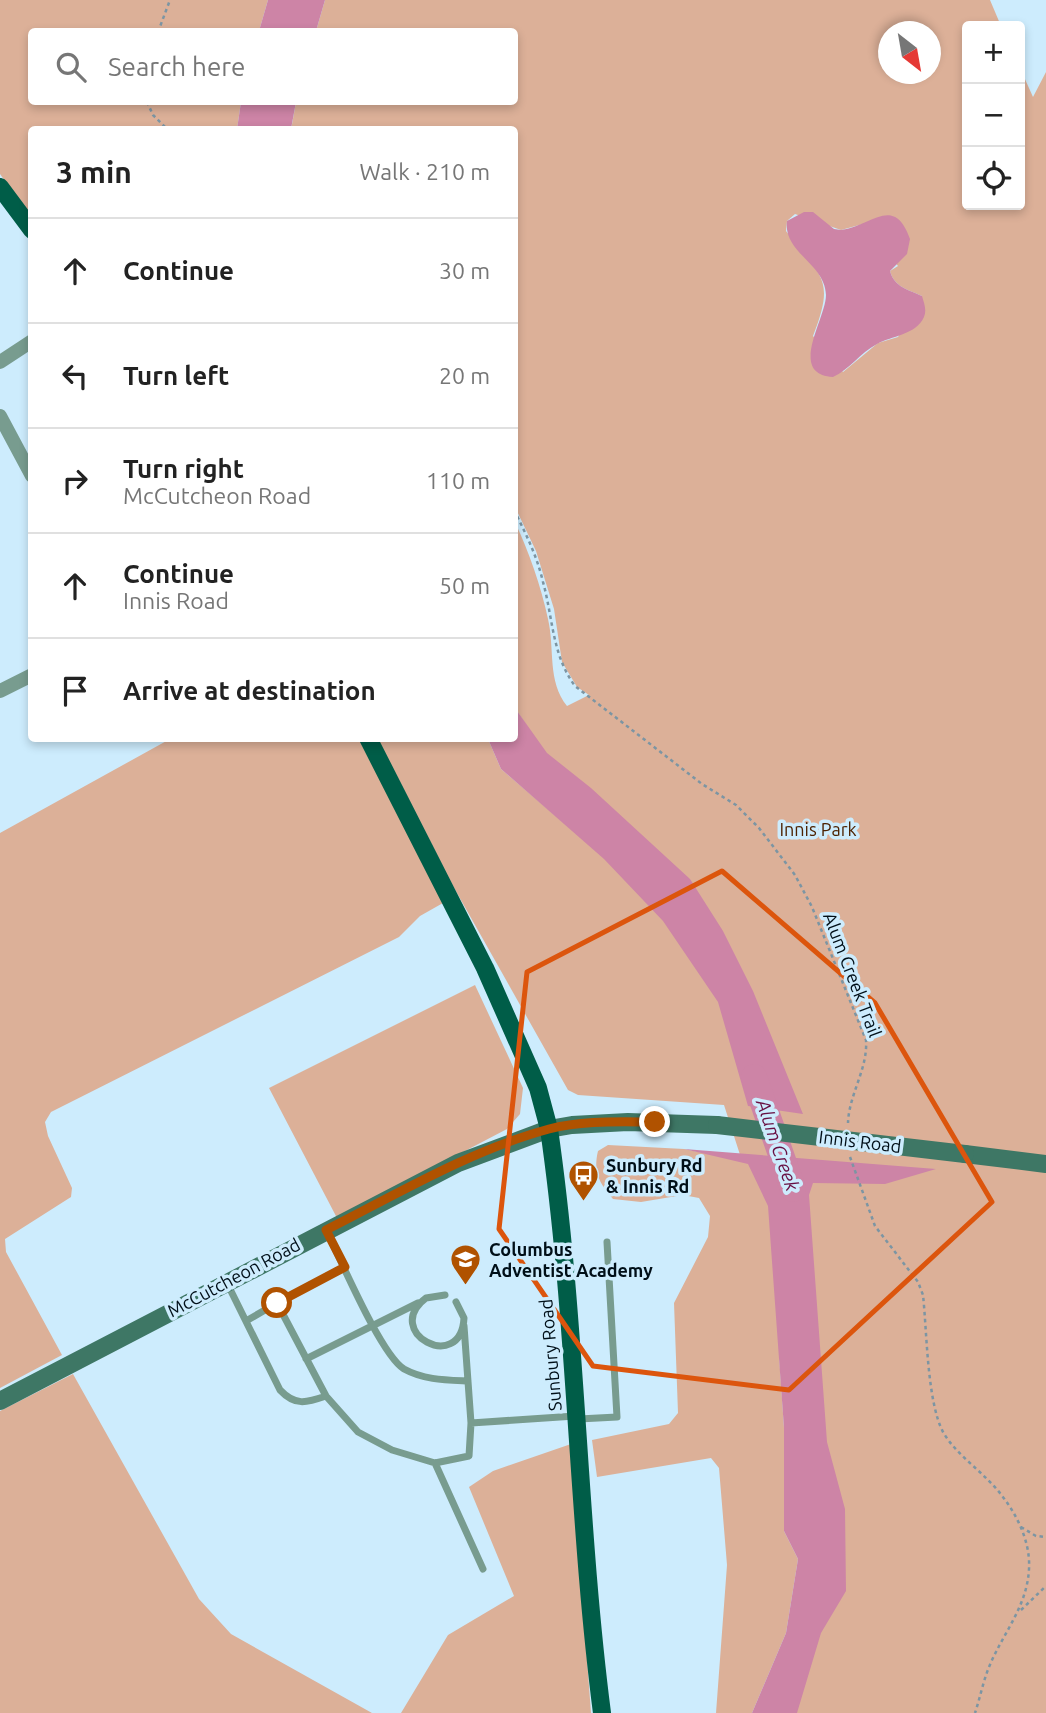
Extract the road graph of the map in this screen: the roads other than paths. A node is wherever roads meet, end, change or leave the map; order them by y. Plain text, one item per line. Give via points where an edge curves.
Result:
1 (0, 187) edge
2 (28, 225) edge
3 (28, 344) edge
4 (0, 362) edge
5 (0, 416) edge
6 (28, 468) edge
7 (28, 677) edge
8 (0, 691) edge
9 (370, 742) edge
10 (549, 1129) junction
11 (1046, 1164) edge
12 (326, 1230) junction
13 (607, 1242) dead end
14 (345, 1267) junction
15 (226, 1282) junction
16 (445, 1296) dead end
17 (456, 1302) dead end
18 (277, 1303) junction
19 (419, 1303) junction
20 (246, 1321) junction
21 (374, 1326) junction
22 (464, 1326) junction
23 (306, 1359) junction
24 (468, 1381) junction
25 (326, 1396) junction
26 (0, 1401) edge
27 (578, 1417) junction
28 (471, 1423) junction
29 (435, 1463) junction
30 (483, 1569) dead end
31 (602, 1713) edge

1 - 2 main road
3 - 4 street
5 - 6 street
7 - 8 street
9 - 10 main road, Sunbury Road via 485,968 538,1088
10 - 11 main road, Innis Road, bridge via 592,1123 717,1125
10 - 12 main road, McCutcheon Road via 458,1163
10 - 27 main road, Sunbury Road
12 - 14 lane
12 - 15 main road, McCutcheon Road
13 - 27 lane via 617,1417
14 - 18 lane
14 - 21 lane
15 - 20 lane
15 - 26 main road, McCutcheon Road
16 - 19 lane via 434,1295
17 - 22 lane
18 - 20 lane
18 - 23 lane
19 - 21 lane
19 - 22 lane via 412,1318 422,1341 447,1345
20 - 25 lane via 280,1390 289,1399 304,1404
21 - 23 lane
21 - 24 lane via 386,1350 403,1368 433,1379
22 - 24 lane
23 - 25 lane
24 - 28 lane
25 - 29 lane via 358,1432 392,1450
27 - 28 lane
27 - 31 main road, Sunbury Road
28 - 29 lane via 469,1457
29 - 30 lane

